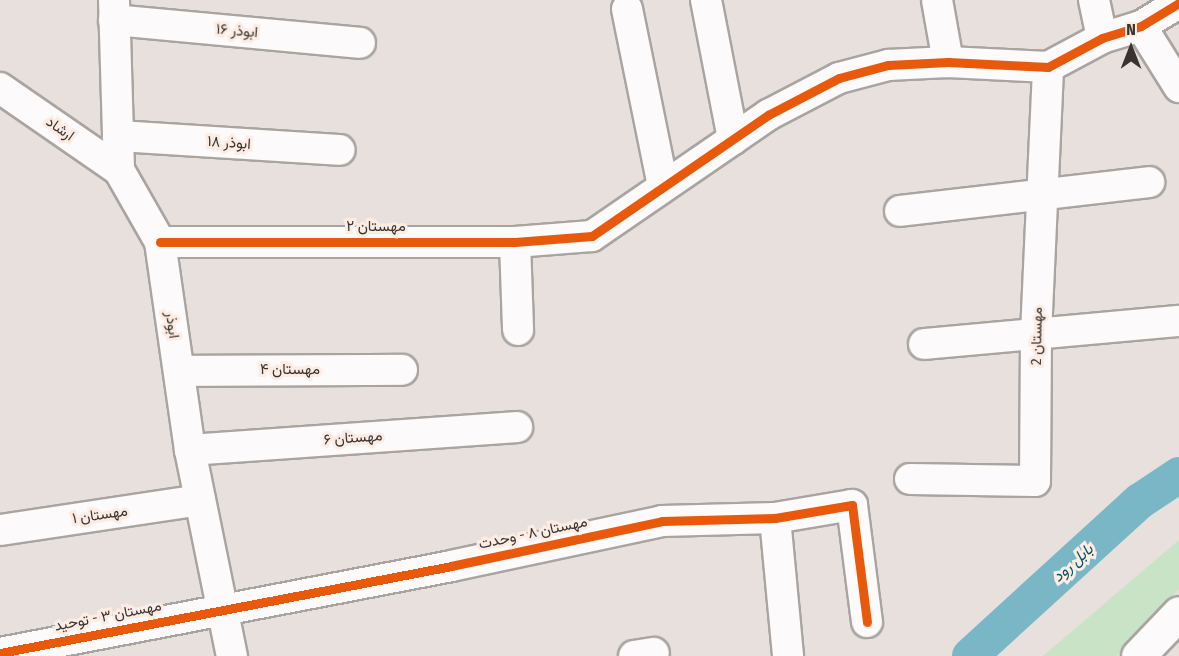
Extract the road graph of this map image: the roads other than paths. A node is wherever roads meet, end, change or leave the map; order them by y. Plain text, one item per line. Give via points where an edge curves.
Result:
1 (706, 0) edge
2 (937, 0) edge
3 (1094, 0) edge
4 (1179, 3) edge
5 (627, 9) dead end
6 (114, 10) edge
7 (1141, 26) junction
8 (1102, 38) junction
9 (360, 43) dead end
10 (948, 62) junction
11 (1048, 67) junction
12 (1179, 87) edge
13 (1, 93) edge
14 (118, 136) junction
15 (733, 139) junction
16 (340, 150) dead end
17 (119, 170) junction
18 (1149, 182) dead end
19 (663, 186) junction
20 (1042, 197) junction
21 (900, 211) dead end
22 (160, 242) junction
23 (515, 242) junction
24 (1179, 321) edge
25 (518, 330) dead end
26 (1036, 334) junction
27 (924, 344) dead end
28 (402, 370) dead end
29 (179, 371) junction
30 (517, 427) dead end
31 (190, 450) junction
32 (910, 479) dead end
33 (200, 500) junction
34 (776, 518) junction
35 (0, 530) edge
36 (222, 608) junction
37 (1179, 613) edge
38 (867, 622) dead end
39 (66, 648) edge
40 (0, 653) edge
41 (232, 656) edge
42 (788, 656) edge
43 (1138, 656) edge

1 - 15 street
2 - 10 street
3 - 8 street
4 - 7 street
5 - 19 street
6 - 9 street, ابوذر ۱۶
6 - 14 street, ابوذر
7 - 8 street
7 - 12 street
8 - 11 street
10 - 11 street
10 - 15 street via 888,65 839,78 768,115
11 - 20 street, مهستان 2
13 - 17 street, ارشاد
14 - 16 street, ابوذر ۱۸
14 - 17 street, ابوذر
15 - 19 street
17 - 22 street, ابوذر
18 - 20 street
19 - 23 street, مهستان ۲ via 592,236
20 - 21 street
20 - 26 street, مهستان 2
22 - 23 street, مهستان ۲
22 - 29 street, ابوذر
23 - 25 street
24 - 26 street
26 - 27 street
26 - 32 street, مهستان 2 via 1035,481
28 - 29 street, مهستان ۴
29 - 31 street, ابوذر
30 - 31 street, مهستان ۶
31 - 33 street, ابوذر
33 - 35 street, مهستان ۱
33 - 36 street, ابوذر
34 - 36 street, مهستان ۸ - وحدت via 662,521 451,566
34 - 38 street, مهستان ۸ - وحدت via 852,505
34 - 42 street
36 - 39 street, مهستان ۳ - توحید
36 - 41 street, ابوذر
37 - 43 main road
39 - 40 street, مهستان ۳ - توحید

